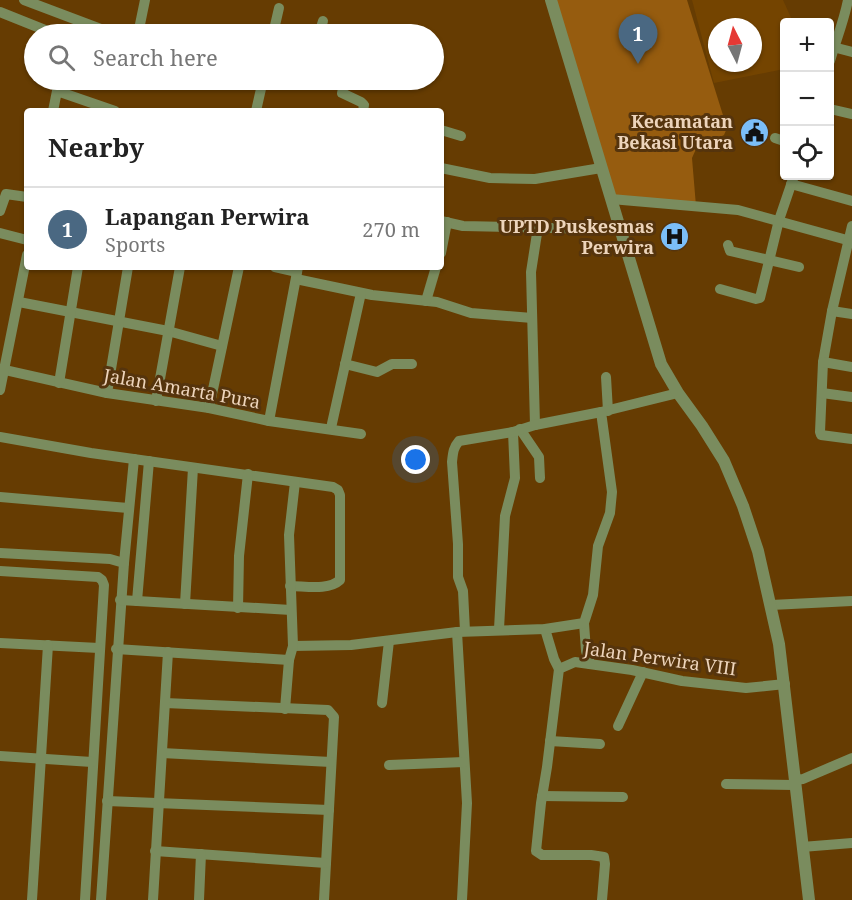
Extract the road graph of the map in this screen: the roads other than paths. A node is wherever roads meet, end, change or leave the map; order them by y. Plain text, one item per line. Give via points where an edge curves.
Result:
1 (24, 0) edge
2 (145, 0) edge
3 (551, 0) edge
4 (848, 0) edge
5 (279, 8) dead end
6 (0, 12) edge
7 (323, 21) dead end
8 (31, 24) edge
9 (88, 24) edge
10 (140, 24) edge
11 (275, 24) edge
12 (322, 24) edge
13 (834, 44) edge
14 (834, 47) edge
15 (852, 52) edge
16 (261, 90) edge
17 (343, 90) edge
18 (54, 108) edge
19 (100, 108) edge
20 (257, 108) edge
21 (364, 108) edge
22 (834, 110) edge
23 (851, 114) edge
24 (444, 131) edge
25 (461, 136) dead end
26 (601, 168) junction
27 (444, 169) edge
28 (792, 180) edge
29 (24, 197) edge
30 (611, 199) junction
31 (852, 201) edge
32 (0, 211) edge
33 (779, 220) junction
34 (444, 221) edge
35 (852, 226) edge
36 (538, 227) junction
37 (619, 227) junction
38 (0, 233) edge
39 (24, 239) edge
40 (847, 240) junction
41 (729, 245) dead end
42 (769, 260) junction
43 (799, 267) dead end
44 (24, 270) edge
45 (77, 270) edge
46 (128, 270) edge
47 (179, 270) edge
48 (238, 270) edge
49 (435, 270) edge
50 (297, 273) edge
51 (720, 289) dead end
52 (360, 293) junction
53 (426, 301) junction
54 (19, 302) junction
55 (832, 311) junction
56 (70, 313) junction
57 (852, 314) edge
58 (532, 318) junction
59 (119, 321) junction
60 (168, 331) junction
61 (222, 346) junction
62 (823, 363) junction
63 (345, 364) junction
64 (412, 364) dead end
65 (852, 368) edge
66 (2, 370) edge
67 (606, 378) dead end
68 (59, 383) junction
69 (0, 390) edge
70 (107, 393) junction
71 (678, 393) junction
72 (822, 393) junction
73 (852, 398) edge
74 (156, 401) junction
75 (209, 408) junction
76 (604, 411) junction
77 (269, 421) junction
78 (535, 425) junction
79 (331, 428) junction
80 (516, 431) junction
81 (361, 434) dead end
82 (0, 437) edge
83 (852, 438) edge
84 (134, 459) junction
85 (149, 461) junction
86 (193, 468) junction
87 (248, 474) junction
88 (540, 478) dead end
89 (295, 482) junction
90 (0, 497) edge
91 (128, 508) junction
92 (0, 553) edge
93 (123, 563) junction
94 (0, 571) edge
95 (290, 586) junction
96 (120, 600) junction
97 (137, 601) junction
98 (185, 604) junction
99 (851, 604) edge
100 (771, 605) junction
101 (238, 608) junction
102 (291, 610) junction
103 (584, 623) junction
104 (499, 629) junction
105 (545, 629) junction
106 (461, 632) junction
107 (388, 641) junction
108 (0, 643) edge
109 (48, 645) junction
110 (293, 646) junction
111 (99, 648) junction
112 (117, 649) junction
113 (168, 652) junction
114 (289, 660) junction
115 (590, 664) junction
116 (559, 669) junction
117 (643, 672) junction
118 (784, 684) junction
119 (165, 703) junction
120 (382, 703) dead end
121 (285, 709) junction
122 (618, 726) dead end
123 (550, 741) junction
124 (600, 744) dead end
125 (162, 753) junction
126 (0, 756) edge
127 (852, 758) edge
128 (41, 759) junction
129 (92, 762) junction
130 (331, 762) junction
131 (465, 762) junction
132 (390, 765) dead end
133 (91, 775) junction
134 (109, 776) junction
135 (794, 783) junction
136 (726, 784) dead end
137 (542, 796) junction
138 (623, 796) dead end
139 (107, 801) junction
140 (158, 802) junction
141 (329, 810) junction
142 (852, 843) edge
143 (802, 847) junction
144 (155, 851) junction
145 (201, 854) junction
146 (326, 863) junction
147 (32, 900) edge
148 (85, 900) edge
149 (101, 900) edge
150 (153, 900) edge
151 (199, 900) edge
152 (324, 900) edge
153 (462, 900) edge
154 (602, 900) edge
155 (809, 900) edge

1 - 9 street
2 - 10 street
3 - 26 street
4 - 13 street
5 - 11 street
6 - 8 street
7 - 12 street
14 - 15 street
16 - 20 street
17 - 21 street
18 - 19 street via 57,92
22 - 23 street
24 - 25 street
26 - 27 street via 536,179 490,178
26 - 30 street
28 - 31 street
28 - 33 street
29 - 32 street via 6,194
30 - 33 street via 738,210
30 - 37 street
33 - 40 street
33 - 42 street
34 - 36 street via 463,226
35 - 40 street
36 - 37 street
36 - 58 street via 531,272
37 - 71 street via 661,363
38 - 39 street
40 - 55 street
41 - 42 street via 730,251
42 - 43 street
42 - 51 street via 759,299
44 - 54 street
45 - 56 street
46 - 59 street
47 - 60 street
48 - 61 street
49 - 53 street
50 - 52 street
50 - 77 street
52 - 53 street
52 - 63 street
53 - 58 street via 471,313
54 - 56 street
54 - 66 street
55 - 57 street
55 - 62 street
56 - 59 street
56 - 68 street
58 - 78 street
59 - 60 street
59 - 70 street
60 - 61 street
60 - 74 street
61 - 75 street
62 - 65 street
62 - 72 street
63 - 64 street via 376,372 392,364
63 - 79 street
66 - 68 street, Jalan Amarta Pura
66 - 69 street
67 - 76 street
68 - 70 street, Jalan Amarta Pura
70 - 74 street, Jalan Amarta Pura
71 - 76 street
71 - 100 street via 702,426 731,479 758,551
72 - 73 street
72 - 83 street via 822,435
74 - 75 street, Jalan Amarta Pura
75 - 77 street, Jalan Amarta Pura
76 - 78 street
76 - 103 street via 612,492
77 - 79 street, Jalan Amarta Pura
78 - 80 street
79 - 81 street, Jalan Amarta Pura
80 - 88 street via 539,457
80 - 104 street via 515,478 505,516
80 - 106 street via 459,441 453,449 458,577 463,591
82 - 84 street
84 - 85 street
84 - 91 street
85 - 86 street
85 - 97 street
86 - 87 street
86 - 98 street
87 - 89 street
87 - 101 street
89 - 95 street via 289,535
89 - 95 street via 338,489 340,580 327,586
90 - 91 street
91 - 93 street
92 - 93 street
93 - 96 street
94 - 111 street via 102,580
95 - 102 street
96 - 97 street
96 - 112 street
97 - 98 street
98 - 101 street
99 - 100 street
100 - 118 street
101 - 102 street
102 - 110 street
103 - 105 street
103 - 115 street
104 - 105 street
104 - 106 street
105 - 116 street
106 - 107 street
106 - 131 street
107 - 110 street
107 - 120 street
108 - 109 street
109 - 111 street
109 - 128 street
110 - 114 street
111 - 129 street
112 - 113 street
112 - 134 street
113 - 114 street
113 - 119 street
114 - 121 street
115 - 116 street, Jalan Perwira VIII via 575,662
115 - 117 street, Jalan Perwira VIII
116 - 123 street, Jalan Perwira VIII
117 - 118 street, Jalan Perwira VIII via 746,688
117 - 122 street
118 - 135 street
119 - 121 street
119 - 125 street
121 - 130 street via 332,713
123 - 124 street
123 - 137 street, Jalan Perwira VIII
125 - 130 street
125 - 140 street
126 - 128 street
127 - 135 street
128 - 129 street
128 - 147 street
129 - 133 street
130 - 141 street
131 - 132 street
131 - 153 street
133 - 134 street
133 - 148 street
134 - 139 street
135 - 136 street
135 - 143 street
137 - 138 street
137 - 154 street, Jalan Perwira VIII via 536,850 542,855 603,857
139 - 140 street
139 - 149 street
140 - 141 street
140 - 144 street
141 - 146 street
142 - 143 street
143 - 155 street
144 - 145 street
144 - 150 street
145 - 146 street
145 - 151 street
146 - 152 street

